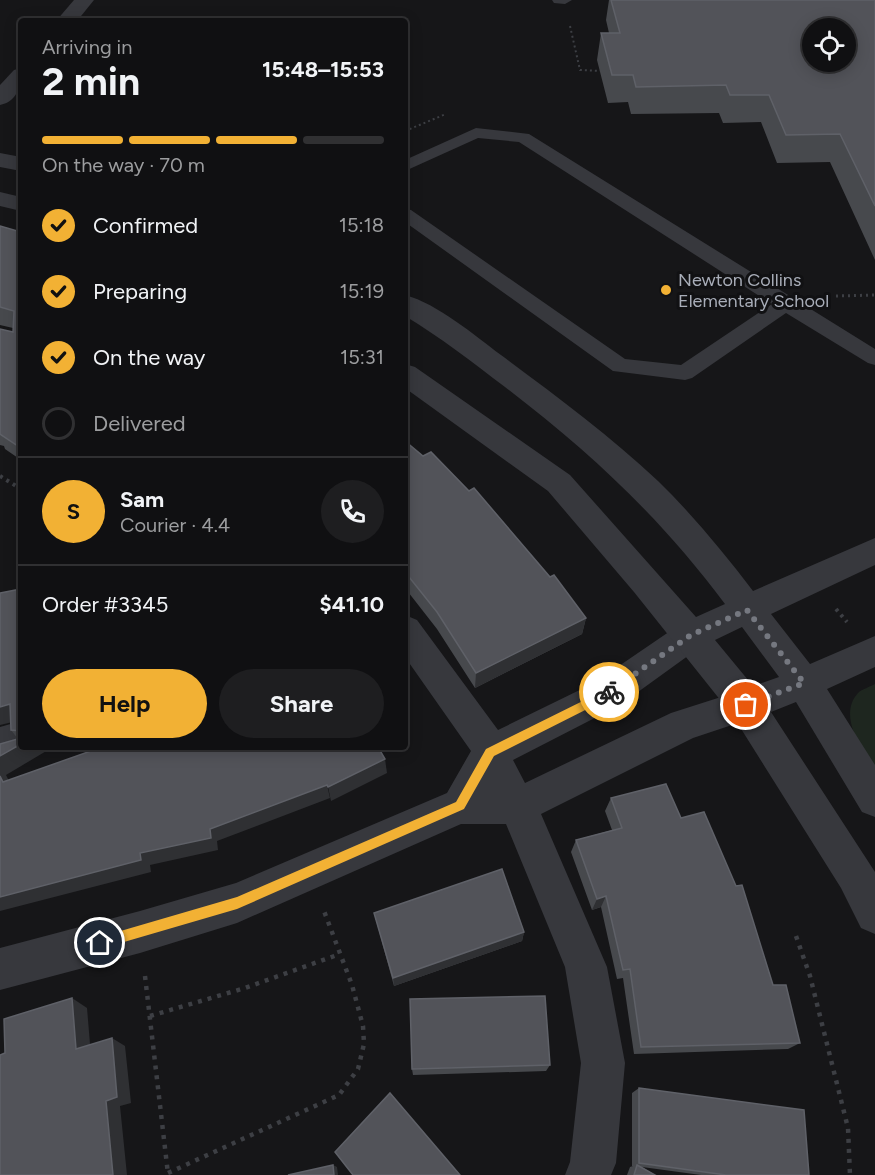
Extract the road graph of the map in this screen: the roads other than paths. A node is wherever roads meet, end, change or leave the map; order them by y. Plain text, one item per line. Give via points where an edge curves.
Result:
1 (84, 0) edge
2 (559, 0) edge
3 (565, 0) edge
4 (69, 18) edge
5 (18, 78) edge
6 (0, 99) edge
7 (0, 160) edge
8 (18, 163) edge
9 (408, 165) edge
10 (0, 200) edge
11 (18, 203) edge
12 (408, 216) edge
13 (786, 304) junction
14 (408, 306) edge
15 (875, 358) edge
16 (408, 376) edge
17 (875, 551) edge
18 (747, 610) junction
19 (408, 634) edge
20 (691, 635) junction
21 (875, 651) edge
22 (804, 683) junction
23 (746, 705) junction
24 (18, 739) edge
25 (0, 744) edge
26 (490, 753) junction
27 (875, 799) edge
28 (460, 806) junction
29 (518, 806) junction
30 (875, 914) edge
31 (0, 969) edge
32 (588, 1175) edge

1 - 4 street
2 - 3 lane
5 - 6 street
7 - 8 street
9 - 13 lane via 476,133 523,137
10 - 11 street
12 - 13 lane via 620,366 685,373
13 - 15 lane
14 - 18 street via 450,331 568,420 646,489 705,553
16 - 20 street via 559,483
17 - 18 street
18 - 20 street
18 - 22 street
19 - 26 street via 481,733
20 - 23 street
20 - 26 street via 607,694
21 - 22 street
22 - 23 street
22 - 27 street
23 - 29 street via 684,725
23 - 30 street via 855,874
24 - 25 street
26 - 28 street
26 - 29 street
28 - 29 street
28 - 31 street via 237,903
29 - 32 street via 586,967 603,1063 593,1163

